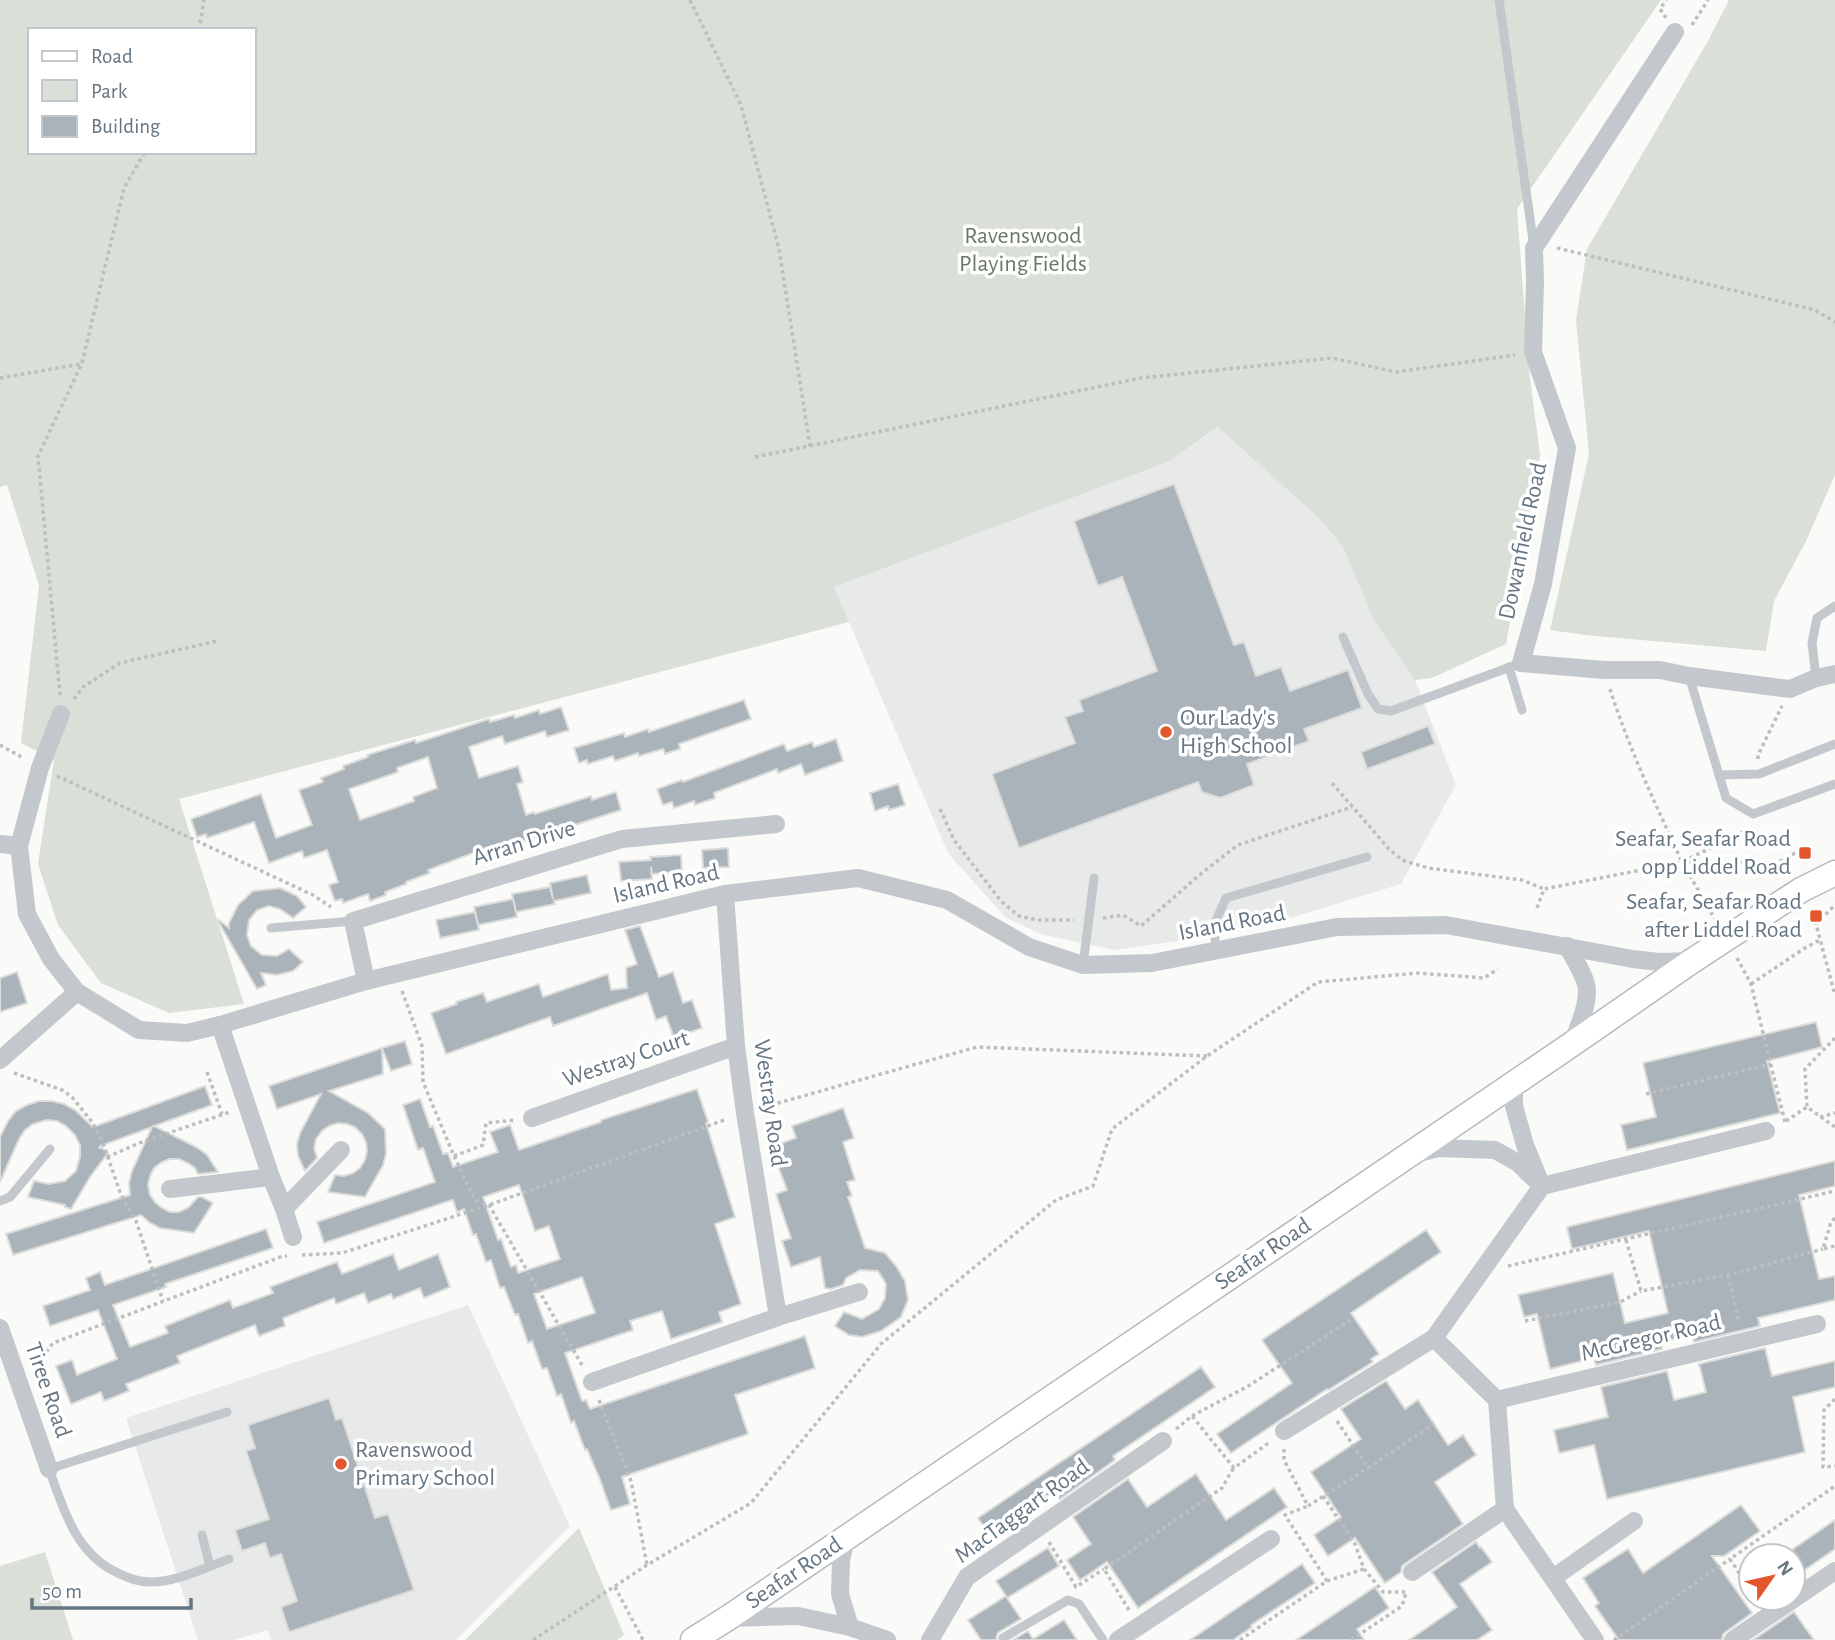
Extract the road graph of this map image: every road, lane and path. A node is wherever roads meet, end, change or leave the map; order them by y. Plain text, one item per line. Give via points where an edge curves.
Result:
1 (204, 0) edge
2 (691, 0) edge
3 (1499, 0) edge
4 (199, 28) edge
5 (1675, 32) dead end
6 (144, 154) edge
7 (1534, 248) junction
8 (1835, 322) edge
9 (1533, 352) junction
10 (82, 363) junction
11 (0, 378) edge
12 (810, 446) junction
13 (755, 457) dead end
14 (1835, 606) edge
15 (1343, 637) dead end
16 (217, 641) dead end
17 (1515, 665) junction
18 (1604, 670) junction
19 (1835, 674) edge
20 (1689, 676) junction
21 (1816, 678) junction
22 (1790, 689) junction
23 (1522, 710) dead end
24 (61, 714) junction
25 (1835, 744) edge
26 (0, 745) edge
27 (40, 768) junction
28 (1759, 774) junction
29 (1719, 775) junction
30 (1332, 783) dead end
31 (1835, 784) edge
32 (1352, 807) junction
33 (940, 809) dead end
34 (1753, 814) junction
35 (776, 824) dead end
36 (0, 844) edge
37 (19, 846) junction
38 (1806, 847) dead end
39 (1367, 857) dead end
40 (1682, 862) junction
41 (1835, 873) edge
42 (1094, 878) dead end
43 (1544, 889) junction
44 (725, 894) junction
45 (1833, 907) dead end
46 (1537, 908) dead end
47 (1087, 920) junction
48 (353, 921) junction
49 (271, 928) dead end
50 (1731, 936) junction
51 (1821, 940) junction
52 (1567, 946) junction
53 (1216, 951) junction
54 (1692, 961) junction
55 (1083, 965) junction
56 (1498, 969) dead end
57 (396, 975) junction
58 (366, 981) junction
59 (1751, 984) junction
60 (77, 992) junction
61 (1835, 995) edge
62 (220, 1025) junction
63 (1835, 1038) edge
64 (1572, 1044) junction
65 (736, 1046) junction
66 (1207, 1056) junction
67 (1771, 1064) junction
68 (6, 1066) edge
69 (207, 1072) dead end
70 (1514, 1084) junction
71 (1646, 1094) dead end
72 (247, 1106) junction
73 (1807, 1107) junction
74 (745, 1113) junction
75 (1835, 1113) edge
76 (222, 1114) junction
77 (1820, 1117) junction
78 (532, 1118) joint
79 (1785, 1122) junction
80 (1835, 1127) edge
81 (1766, 1131) joint
82 (50, 1149) dead end
83 (341, 1150) dead end
84 (1409, 1155) junction
85 (454, 1156) junction
86 (107, 1157) junction
87 (271, 1177) junction
88 (1542, 1186) junction
89 (170, 1189) dead end
90 (1835, 1191) edge
91 (0, 1201) edge
92 (489, 1206) junction
93 (284, 1209) junction
94 (1835, 1218) edge
95 (293, 1237) dead end
96 (1626, 1240) junction
97 (1835, 1246) edge
98 (1823, 1249) junction
99 (290, 1255) dead end
100 (297, 1255) dead end
101 (1491, 1259) junction
102 (1728, 1275) junction
103 (1642, 1290) junction
104 (859, 1292) dead end
105 (163, 1301) junction
106 (778, 1317) junction
107 (1353, 1318) dead end
108 (1525, 1321) dead end
109 (1817, 1324) dead end
110 (0, 1328) edge
111 (1434, 1338) junction
112 (1744, 1341) junction
113 (592, 1382) junction
114 (21, 1387) junction
115 (1835, 1399) edge
116 (1497, 1400) junction
117 (1327, 1405) junction
118 (226, 1412) dead end
119 (1192, 1416) junction
120 (1434, 1423) dead end
121 (1284, 1431) junction
122 (1163, 1441) joint
123 (1835, 1466) edge
124 (1234, 1468) junction
125 (1368, 1468) junction
126 (49, 1469) junction
127 (1835, 1486) edge
128 (1323, 1496) junction
129 (1308, 1506) junction
130 (1505, 1509) junction
131 (1634, 1521) dead end
132 (1040, 1527) junction
133 (202, 1535) dead end
134 (846, 1537) junction
135 (1271, 1539) dead end
136 (229, 1559) dead end
137 (1730, 1559) junction
138 (647, 1565) junction
139 (210, 1566) junction
140 (1104, 1569) junction
141 (1364, 1569) junction
142 (1737, 1570) edge
143 (1835, 1571) edge
144 (1412, 1572) joint
145 (1553, 1578) junction
146 (1327, 1581) junction
147 (615, 1587) junction
148 (1406, 1592) junction
149 (728, 1618) junction
150 (1139, 1626) junction
151 (850, 1627) junction
152 (1003, 1638) dead end
153 (533, 1640) edge
154 (643, 1640) edge
155 (692, 1640) edge
156 (887, 1640) edge
157 (930, 1640) edge
158 (1103, 1640) edge
159 (1118, 1640) edge
160 (1240, 1640) edge
161 (1351, 1640) edge
162 (1594, 1640) edge
163 (1614, 1640) edge
164 (1733, 1640) edge

1 - 4 path
2 - 12 path via 740,105 776,236
3 - 7 lane
5 - 7 street
6 - 10 path via 124,188
7 - 8 path via 1556,247 1815,310
7 - 9 street, Dowanfield Road
9 - 12 path via 1396,372 1332,358 1141,378
9 - 17 street, Dowanfield Road via 1567,448 1543,584
10 - 11 path
10 - 24 path via 38,456
12 - 13 path
14 - 21 lane via 1817,618 1812,643
15 - 17 lane via 1378,709 1391,711
16 - 24 path via 120,663 83,687
17 - 18 street
17 - 23 lane
18 - 20 street via 1660,670
18 - 40 path via 1618,715
19 - 21 street
20 - 22 street
20 - 29 lane
21 - 22 street
22 - 28 path via 1758,755
24 - 27 street, Island Road
25 - 28 lane
26 - 27 path
27 - 37 street, Island Road
27 - 48 path via 313,895
28 - 29 lane
29 - 34 lane via 1726,799
30 - 32 path
31 - 34 lane
32 - 43 path via 1402,860 1428,869 1521,880
32 - 47 path via 1238,845 1141,926 1123,915
33 - 47 path via 954,840 1001,901 1019,916
34 - 40 path via 1749,830
35 - 48 street, Arran Drive via 622,839
36 - 37 street
37 - 60 street, Island Road via 27,914 51,959
38 - 40 path via 1777,863
39 - 53 lane via 1226,898 1214,925
40 - 43 path
40 - 50 path
41 - 50 street, Seafar Road
42 - 47 lane
43 - 46 path
44 - 55 street, Island Road via 858,878 947,900 1029,947
44 - 57 street, Island Road
44 - 65 street, Westray Road
45 - 51 path via 1816,924
47 - 55 lane
48 - 49 lane
48 - 58 street
50 - 54 street, Seafar Road, bridge
50 - 59 path
51 - 59 path
51 - 61 path
52 - 53 street, Island Road via 1446,925 1337,927
52 - 54 street, Island Road via 1659,962
52 - 64 street via 1587,989
53 - 55 street, Island Road via 1152,963
54 - 64 street, Seafar Road
56 - 66 path via 1484,978 1418,973 1318,982
57 - 58 street, Island Road
57 - 85 path via 422,1046 423,1082
58 - 62 street, Island Road
59 - 67 path
60 - 62 street, Island Road via 139,1030 187,1032
60 - 68 street
62 - 72 street
63 - 73 path via 1805,1069
64 - 70 street, Seafar Road
65 - 74 street, Westray Road
65 - 78 street, Westray Court
66 - 74 path via 977,1047
66 - 138 path via 1112,1129 1093,1186 1056,1200 881,1344 751,1503
67 - 71 path
67 - 79 path
68 - 86 path via 72,1097 92,1122
69 - 76 path
70 - 84 street, Seafar Road
70 - 88 street via 1514,1106
72 - 76 path
72 - 87 street
73 - 77 path
73 - 79 path
74 - 92 path
74 - 106 street, Westray Road
75 - 77 path
76 - 86 path
77 - 80 path
78 - 85 path via 486,1123 483,1145
79 - 81 path
81 - 88 street
82 - 91 lane via 10,1197
83 - 93 street
84 - 88 street via 1438,1148 1495,1150 1518,1163
84 - 134 street, Seafar Road
85 - 92 path via 475,1200
86 - 105 path via 136,1220
87 - 89 street
87 - 93 street
88 - 101 street
90 - 96 path
92 - 100 path via 342,1253
92 - 113 path
93 - 95 street
94 - 98 path
96 - 101 path via 1508,1266
96 - 103 path
97 - 98 path
98 - 102 path
99 - 105 path
101 - 111 street
102 - 103 path
102 - 112 path
103 - 108 path via 1620,1302
104 - 106 street
105 - 114 path via 53,1343
106 - 113 street
107 - 119 path via 1250,1385
109 - 112 street, McGregor Road
110 - 114 street, Tiree Road
111 - 116 street
111 - 117 street
112 - 116 street, McGregor Road
113 - 138 path via 631,1480
114 - 126 street, Tiree Road
115 - 123 path via 1824,1410 1823,1466
116 - 130 street
117 - 121 street
117 - 125 path
118 - 126 lane
119 - 122 path
119 - 124 path
120 - 125 path
121 - 124 path
121 - 129 path via 1284,1460
122 - 132 street, MacTaggart Road
124 - 140 path via 1222,1488
125 - 128 path
126 - 139 lane via 66,1519 86,1550 104,1566 149,1582
127 - 137 path
128 - 129 path
128 - 141 path via 1355,1544
129 - 146 path via 1285,1515
130 - 144 street
130 - 145 street
131 - 145 street
132 - 140 path via 1076,1587
132 - 157 street, MacTaggart Road via 967,1577
133 - 139 lane
134 - 149 street, Seafar Road
134 - 151 street via 840,1594
135 - 150 street
136 - 139 lane
137 - 142 path
137 - 163 path
138 - 147 path
140 - 150 path
141 - 146 path
141 - 148 path via 1383,1592
143 - 164 street
144 - 148 path
145 - 162 street
146 - 160 path
147 - 153 path
147 - 154 path
148 - 161 path via 1402,1606
149 - 151 street via 798,1616
149 - 155 street, Seafar Road
150 - 159 street
151 - 156 street
152 - 158 lane via 1068,1600 1079,1604

